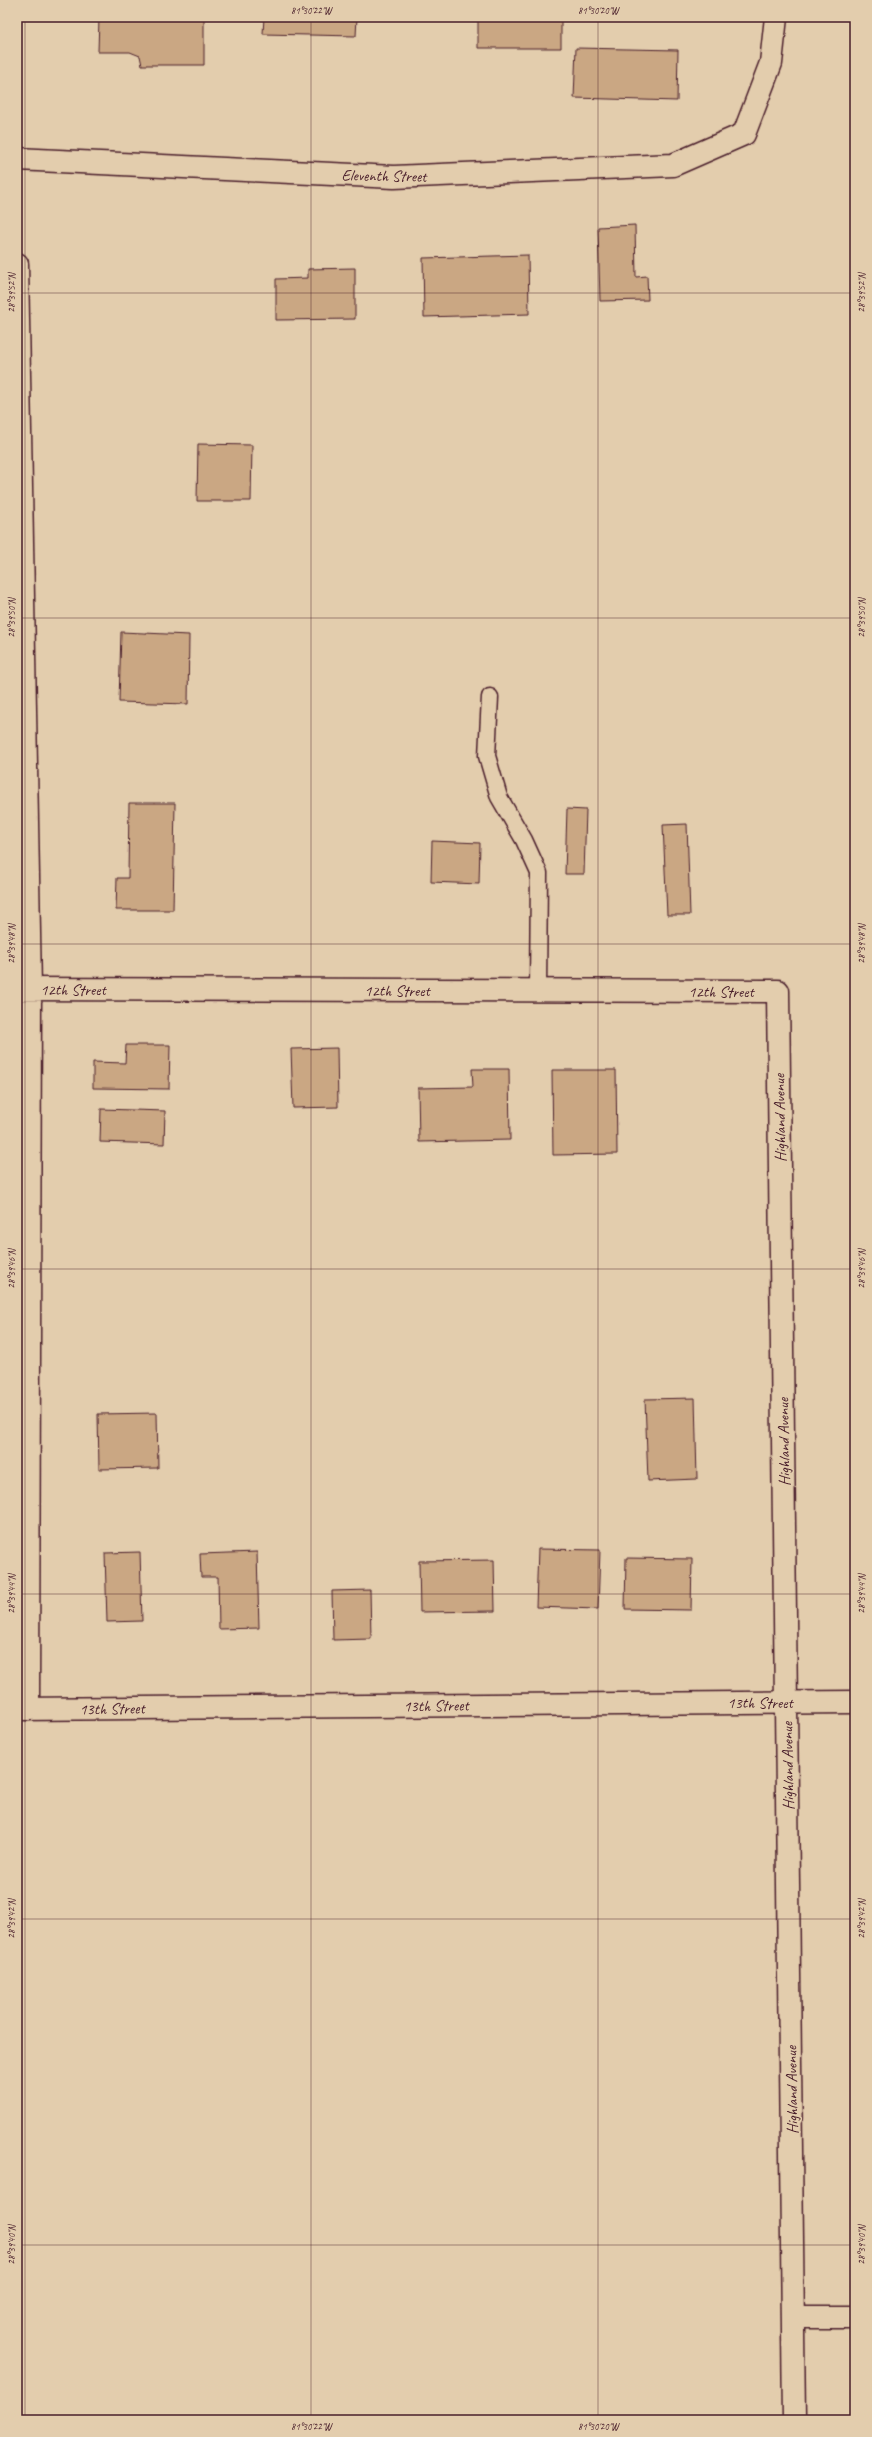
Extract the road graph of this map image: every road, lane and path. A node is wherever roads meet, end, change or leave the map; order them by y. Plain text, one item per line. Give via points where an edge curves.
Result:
1 (776, 17) edge
2 (17, 159) edge
3 (17, 264) edge
4 (490, 697) dead end
5 (24, 989) edge
6 (538, 991) junction
7 (778, 991) joint
8 (786, 1702) junction
9 (855, 1702) edge
10 (22, 1709) edge
11 (855, 2316) edge
12 (793, 2317) junction
13 (794, 2420) edge

1 - 2 street, Eleventh Street via 770,63 744,134 673,165 394,178
3 - 5 street
4 - 6 lane via 486,756 499,798 524,840 539,873
5 - 6 street, 12th Street
5 - 10 street
6 - 7 street, 12th Street
7 - 8 street, Highland Avenue
8 - 9 street, 13th Street
8 - 10 street, 13th Street
8 - 12 street, Highland Avenue
11 - 12 street
12 - 13 street, Highland Avenue

